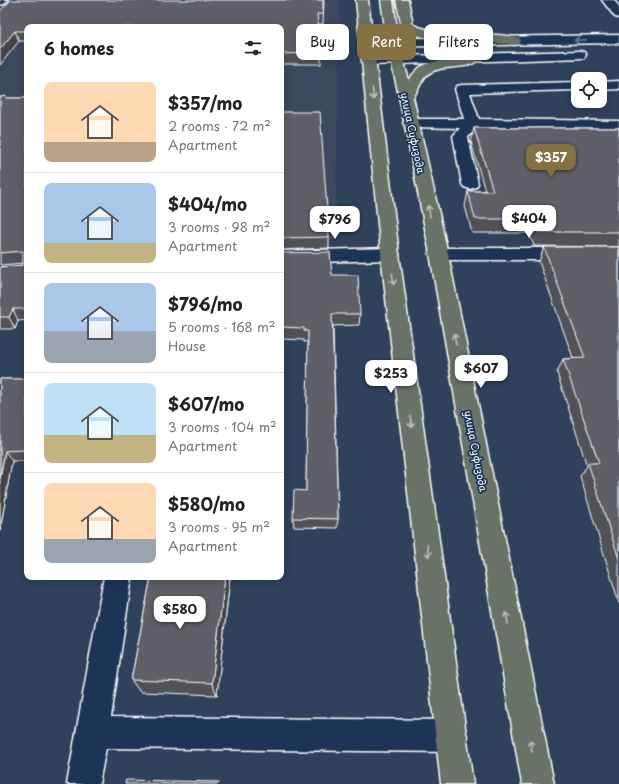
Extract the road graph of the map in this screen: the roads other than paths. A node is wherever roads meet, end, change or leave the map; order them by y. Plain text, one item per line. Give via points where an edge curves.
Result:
1 (2, 0) edge
2 (362, 0) edge
3 (387, 0) edge
4 (402, 0) edge
5 (608, 0) edge
6 (0, 2) edge
7 (619, 15) edge
8 (365, 24) edge
9 (391, 24) edge
10 (619, 39) edge
11 (515, 41) junction
12 (416, 50) edge
13 (589, 54) dead end
14 (493, 57) edge
15 (369, 60) edge
16 (397, 60) edge
17 (470, 60) edge
18 (619, 85) edge
19 (571, 86) edge
20 (607, 86) edge
21 (406, 96) junction
22 (410, 123) junction
23 (473, 124) junction
24 (619, 125) edge
25 (470, 184) dead end
26 (390, 254) junction
27 (439, 254) junction
28 (619, 254) edge
29 (284, 257) edge
30 (118, 580) edge
31 (93, 732) junction
32 (451, 736) junction
33 (83, 784) edge
34 (457, 784) edge
35 (538, 784) edge

1 - 6 street
2 - 8 main road
3 - 9 main road, улица Суфизода
4 - 11 main road via 408,27 419,33
5 - 7 street
10 -> 11 street
11 - 12 street
13 - 14 street
15 -> 26 main road
16 - 21 main road, улица Суфизода
17 - 21 main road via 423,70 412,92
18 - 20 street
19 - 23 street via 462,88
21 - 22 main road, улица Суфизода
22 - 23 street
27 -> 22 main road, улица Суфизода
23 - 24 street
23 - 25 street via 460,136
26 - 29 street
26 -> 32 main road
27 - 28 street
35 -> 27 main road, улица Суфизода
30 - 31 street
31 - 32 street
31 - 33 street
32 - 34 main road

